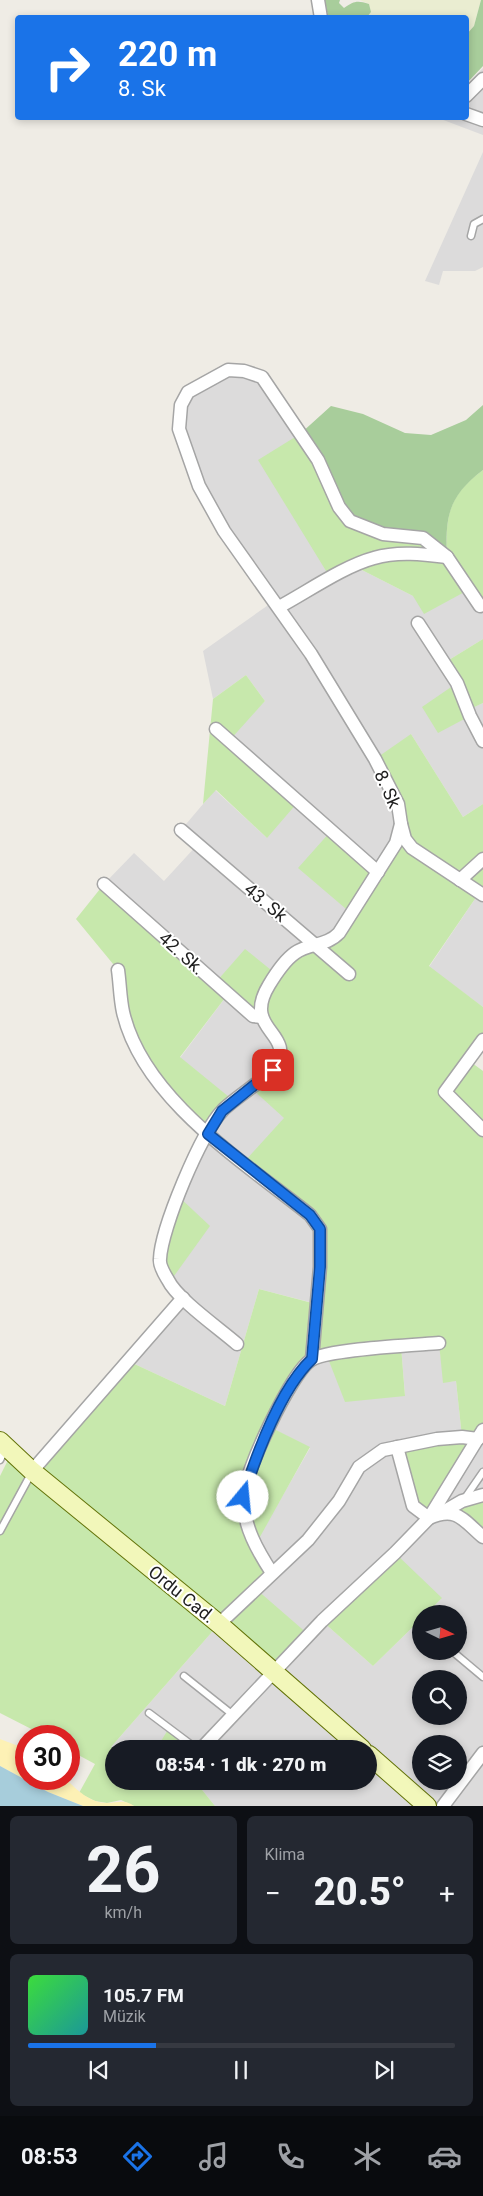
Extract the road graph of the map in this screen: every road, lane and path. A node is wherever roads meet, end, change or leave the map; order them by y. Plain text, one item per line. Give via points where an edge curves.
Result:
1 (318, 0) edge
2 (321, 15) edge
3 (483, 79) edge
4 (469, 93) edge
5 (469, 115) edge
6 (483, 120) edge
7 (483, 219) edge
8 (471, 236) dead end
9 (447, 556) junction
10 (480, 606) dead end
11 (279, 607) junction
12 (418, 623) dead end
13 (216, 729) dead end
14 (483, 741) edge
15 (401, 824) junction
16 (181, 830) dead end
17 (483, 858) edge
18 (378, 872) junction
19 (460, 880) junction
20 (104, 884) dead end
21 (483, 895) edge
22 (317, 945) junction
23 (118, 970) dead end
24 (349, 974) dead end
25 (262, 1017) junction
26 (483, 1040) edge
27 (483, 1130) edge
28 (208, 1134) junction
29 (183, 1298) junction
30 (439, 1343) dead end
31 (237, 1344) dead end
32 (312, 1359) junction
33 (481, 1434) edge
34 (397, 1447) junction
35 (2, 1450) edge
36 (32, 1471) junction
37 (483, 1472) edge
38 (483, 1495) edge
39 (462, 1501) junction
40 (443, 1512) junction
41 (429, 1518) junction
42 (0, 1532) edge
43 (483, 1537) edge
44 (272, 1573) junction
45 (219, 1624) junction
46 (463, 1660) edge
47 (273, 1671) junction
48 (184, 1676) dead end
49 (483, 1677) edge
50 (149, 1713) dead end
51 (233, 1715) junction
52 (185, 1740) edge
53 (209, 1740) edge
54 (352, 1740) edge
55 (483, 1753) edge
56 (377, 1762) edge
57 (427, 1806) edge
58 (443, 1806) edge

1 - 2 street
3 - 4 street
5 - 6 street
7 - 8 lane via 474,224
9 - 10 street
9 - 11 street via 404,554 375,558
9 - 11 street, 8. Sk via 423,538 383,534 350,521 339,507 318,460 262,377 228,370 188,392 181,405 179,429 199,486 224,530
11 - 15 street, 8. Sk via 375,759 398,804
12 - 14 street via 457,683
13 - 18 street
15 - 18 street, 8. Sk via 396,843
15 - 19 street via 405,839 412,848
16 - 22 street, 43. Sk
17 - 19 street
18 - 22 street, 8. Sk via 338,933 332,940
19 - 21 street
20 - 25 street, 42. Sk. via 253,1016
22 - 24 street, 43. Sk
22 - 25 street, 8. Sk via 295,953 285,963 260,1002
23 - 28 street via 123,1012 154,1078
25 - 28 street via 278,1043 280,1057 273,1070 222,1111
26 - 27 street via 445,1092
28 - 29 street via 186,1176 162,1239 159,1262 169,1283
28 - 32 street via 310,1215 320,1229
29 - 31 street
29 - 36 street
30 - 32 street
32 - 44 street via 300,1370 258,1450 243,1497 246,1522
33 - 34 street
33 - 41 street
34 - 41 street via 413,1506
34 - 44 street via 382,1450 359,1467 308,1540
35 - 36 main road, Ordu Cad.
36 - 42 lane
36 - 45 main road, Ordu Cad.
37 - 39 lane
38 - 39 street
39 - 40 street
40 - 41 street
40 - 43 street via 458,1515
41 - 47 street
44 - 45 street
45 - 47 main road, Ordu Cad.
46 - 49 lane
47 - 51 street
47 - 54 main road, Ordu Cad.
48 - 51 lane
50 - 52 lane
51 - 53 street
55 - 58 street
56 - 57 main road

